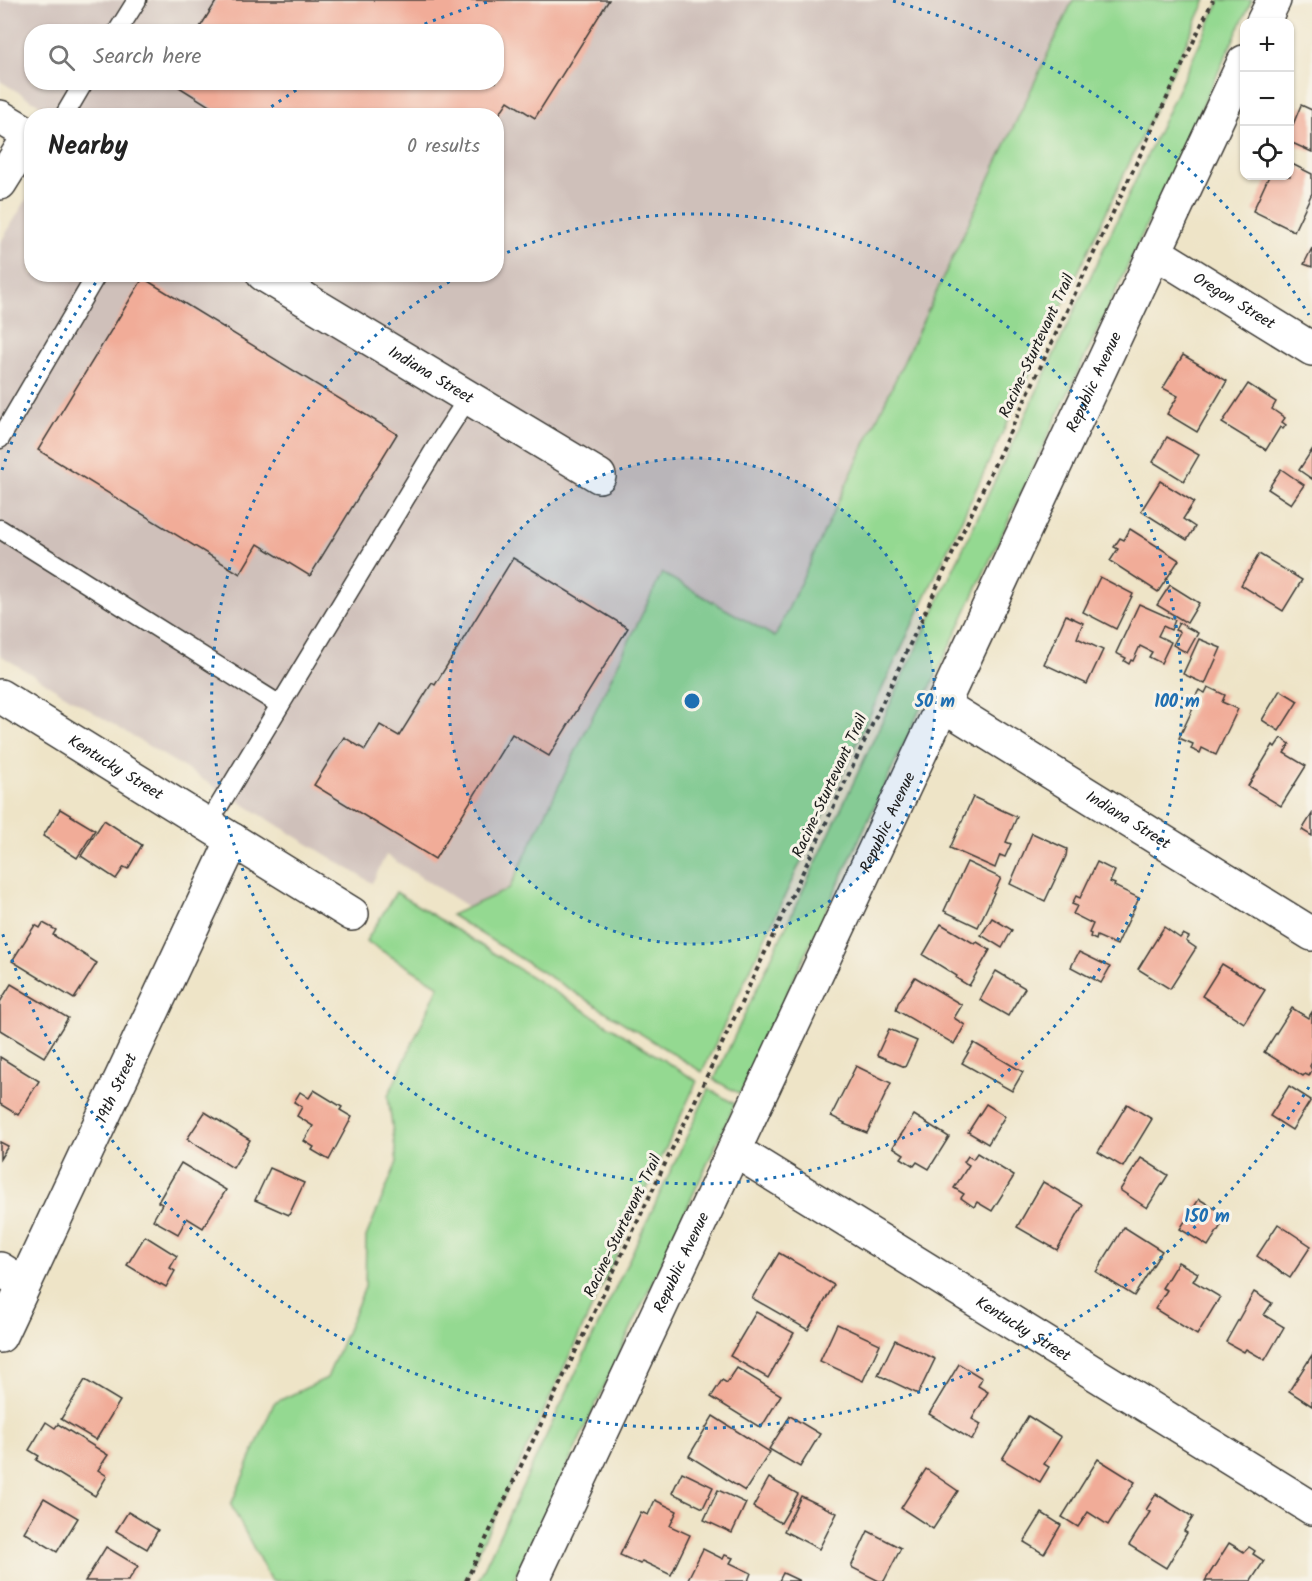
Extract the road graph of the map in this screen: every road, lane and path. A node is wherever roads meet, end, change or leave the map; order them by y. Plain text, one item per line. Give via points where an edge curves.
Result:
1 (137, 0) edge
2 (1213, 0) edge
3 (1274, 0) edge
4 (1265, 18) edge
5 (122, 24) edge
6 (1240, 72) edge
7 (79, 90) edge
8 (69, 108) edge
9 (0, 117) edge
10 (24, 132) edge
11 (24, 147) edge
12 (0, 183) edge
13 (1155, 252) junction
14 (92, 282) edge
15 (275, 282) edge
16 (1312, 349) edge
17 (468, 398) junction
18 (0, 439) edge
19 (599, 476) dead end
20 (0, 529) edge
21 (0, 696) edge
22 (279, 705) junction
23 (943, 705) junction
24 (221, 832) junction
25 (352, 914) dead end
26 (1312, 934) edge
27 (734, 1150) junction
28 (12, 1277) edge
29 (0, 1336) edge
30 (1312, 1508) edge
31 (466, 1581) edge
32 (532, 1581) edge

1 - 5 lane
2 - 31 path, Racine-Sturtevant Trail
3 - 4 street
6 - 13 street, Republic Avenue
7 - 8 lane
9 - 10 street
11 - 12 street
13 - 16 street, Oregon Street
13 - 23 street, Republic Avenue
14 - 18 lane
15 - 17 street, Indiana Street
17 - 19 street, Indiana Street
17 - 22 lane
20 - 22 lane
21 - 24 street, Kentucky Street
22 - 24 lane
23 - 26 street, Indiana Street
23 - 27 street, Republic Avenue
24 - 25 street, Kentucky Street
24 - 28 street, 19th Street
27 - 30 street, Kentucky Street
27 - 32 street, Republic Avenue
28 - 29 street, 19th Street

